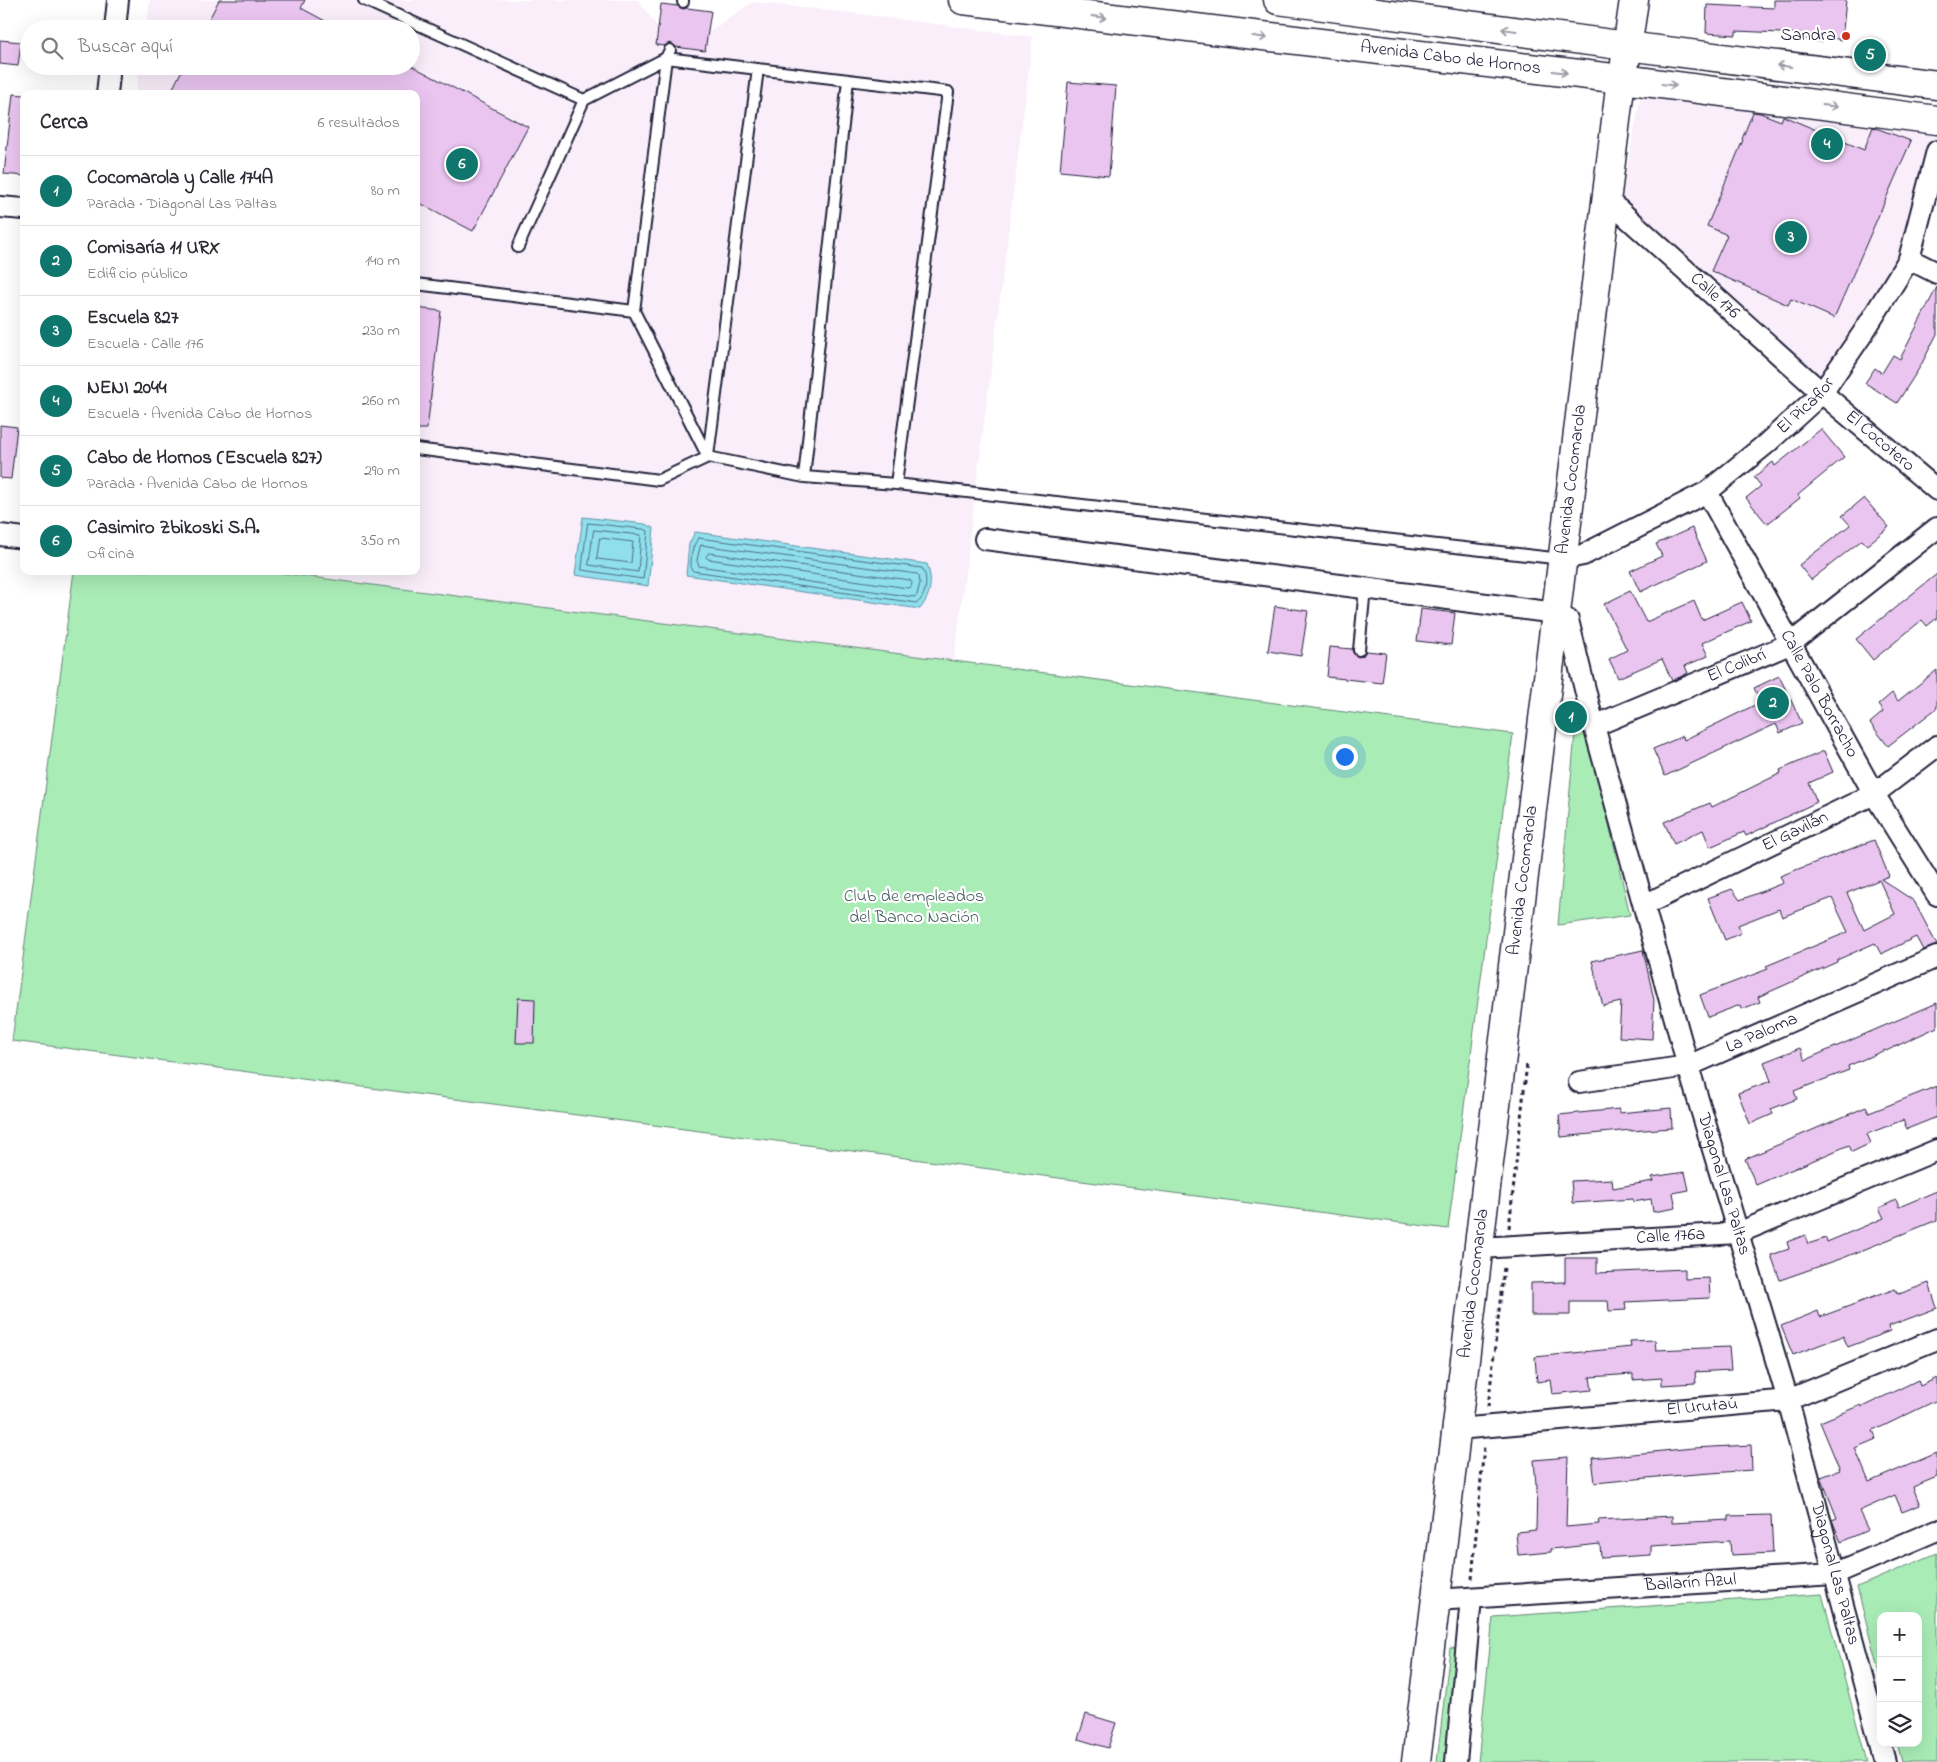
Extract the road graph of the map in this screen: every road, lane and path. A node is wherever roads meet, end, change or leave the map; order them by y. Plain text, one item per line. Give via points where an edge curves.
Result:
1 (118, 0) edge
2 (364, 0) edge
3 (963, 0) edge
4 (1278, 0) edge
5 (1634, 0) edge
6 (1350, 4) edge
7 (1052, 6) edge
8 (116, 20) edge
9 (408, 20) edge
10 (420, 25) edge
11 (1627, 46) junction
12 (668, 54) junction
13 (758, 69) junction
14 (109, 75) edge
15 (848, 80) junction
16 (1621, 80) junction
17 (1937, 84) edge
18 (108, 90) edge
19 (584, 100) junction
20 (1937, 120) edge
21 (1937, 151) edge
22 (1606, 200) junction
23 (0, 206) edge
24 (20, 208) edge
25 (518, 247) dead end
26 (1909, 259) junction
27 (1937, 273) edge
28 (420, 284) edge
29 (634, 311) junction
30 (1822, 393) junction
31 (420, 450) edge
32 (708, 458) junction
33 (804, 477) junction
34 (896, 484) junction
35 (1937, 490) edge
36 (1706, 492) junction
37 (1937, 528) edge
38 (0, 535) edge
39 (20, 538) edge
40 (985, 539) dead end
41 (1563, 559) junction
42 (1365, 588) junction
43 (1556, 612) junction
44 (1790, 644) junction
45 (1359, 650) dead end
46 (1594, 726) junction
47 (1937, 746) edge
48 (1874, 794) junction
49 (1937, 895) edge
50 (1644, 905) junction
51 (1937, 957) edge
52 (1688, 1066) junction
53 (1579, 1082) dead end
54 (1937, 1150) edge
55 (1738, 1233) junction
56 (1479, 1248) junction
57 (1937, 1339) edge
58 (1788, 1400) junction
59 (1457, 1429) junction
60 (1937, 1530) edge
61 (1834, 1574) junction
62 (1471, 1598) junction
63 (1436, 1600) junction
64 (1416, 1762) edge
65 (1456, 1762) edge
66 (1884, 1762) edge

1 - 8 street
2 - 9 lane
3 - 7 main road, Avenida Cabo de Hornos
4 - 6 main road, Avenida Cabo de Hornos
5 - 11 main road, Avenida Cocomarola
11 -> 6 main road, Avenida Cabo de Hornos
7 -> 16 main road, Avenida Cabo de Hornos
10 - 19 lane
11 - 16 main road, Avenida Cocomarola
17 -> 11 main road, Avenida Cabo de Hornos
12 - 13 lane
12 - 19 lane
12 - 29 lane
13 - 15 lane
13 - 32 lane
14 - 18 street
15 - 33 lane
15 - 34 lane via 948,92
16 -> 20 main road, Avenida Cabo de Hornos
16 - 22 main road, Avenida Cocomarola
19 - 25 lane
21 - 26 street, El Picaflor
22 - 30 street, Calle 176
22 - 41 main road, Avenida Cocomarola
23 - 24 street
26 - 27 street
26 - 30 street, El Picaflor
28 - 29 lane
29 - 32 lane
30 - 35 street, El Cocotero
30 - 36 street, El Picaflor
31 - 32 lane via 659,480
32 - 33 lane
33 - 34 lane
34 - 41 lane
36 - 41 street, El Picaflor via 1583,556
36 - 44 street, Calle Palo Borracho
37 - 44 street, El Colibrí
38 - 39 street
40 - 42 street
41 - 43 main road, Avenida Cocomarola
42 - 43 street
42 - 45 lane
43 - 46 street, Diagonal Las Paltas via 1568,620
43 - 56 main road, Avenida Cocomarola
44 - 46 street, El Colibrí
44 - 48 street, Calle Palo Borracho
46 - 50 street, Diagonal Las Paltas
47 - 48 street, El Gavilán
48 - 49 street, Calle Palo Borracho
48 - 50 street, El Gavilán
50 - 52 street, Diagonal Las Paltas
51 - 52 street, La Paloma
52 - 53 street, La Paloma
52 - 55 street, Diagonal Las Paltas
54 - 55 street, Calle 176a
55 - 56 street, Calle 176a
55 - 58 street, Diagonal Las Paltas
56 - 59 main road, Avenida Cocomarola
57 - 58 street, El Urutaú
58 - 59 street, El Urutaú
58 - 61 street, Diagonal Las Paltas
59 - 63 main road, Avenida Cocomarola
60 - 61 street, Bailarín Azul
61 - 62 street, Bailarín Azul
61 - 66 street, Diagonal Las Paltas
62 - 63 street, Bailarín Azul
62 - 65 street
63 - 64 main road, Avenida Cocomarola

